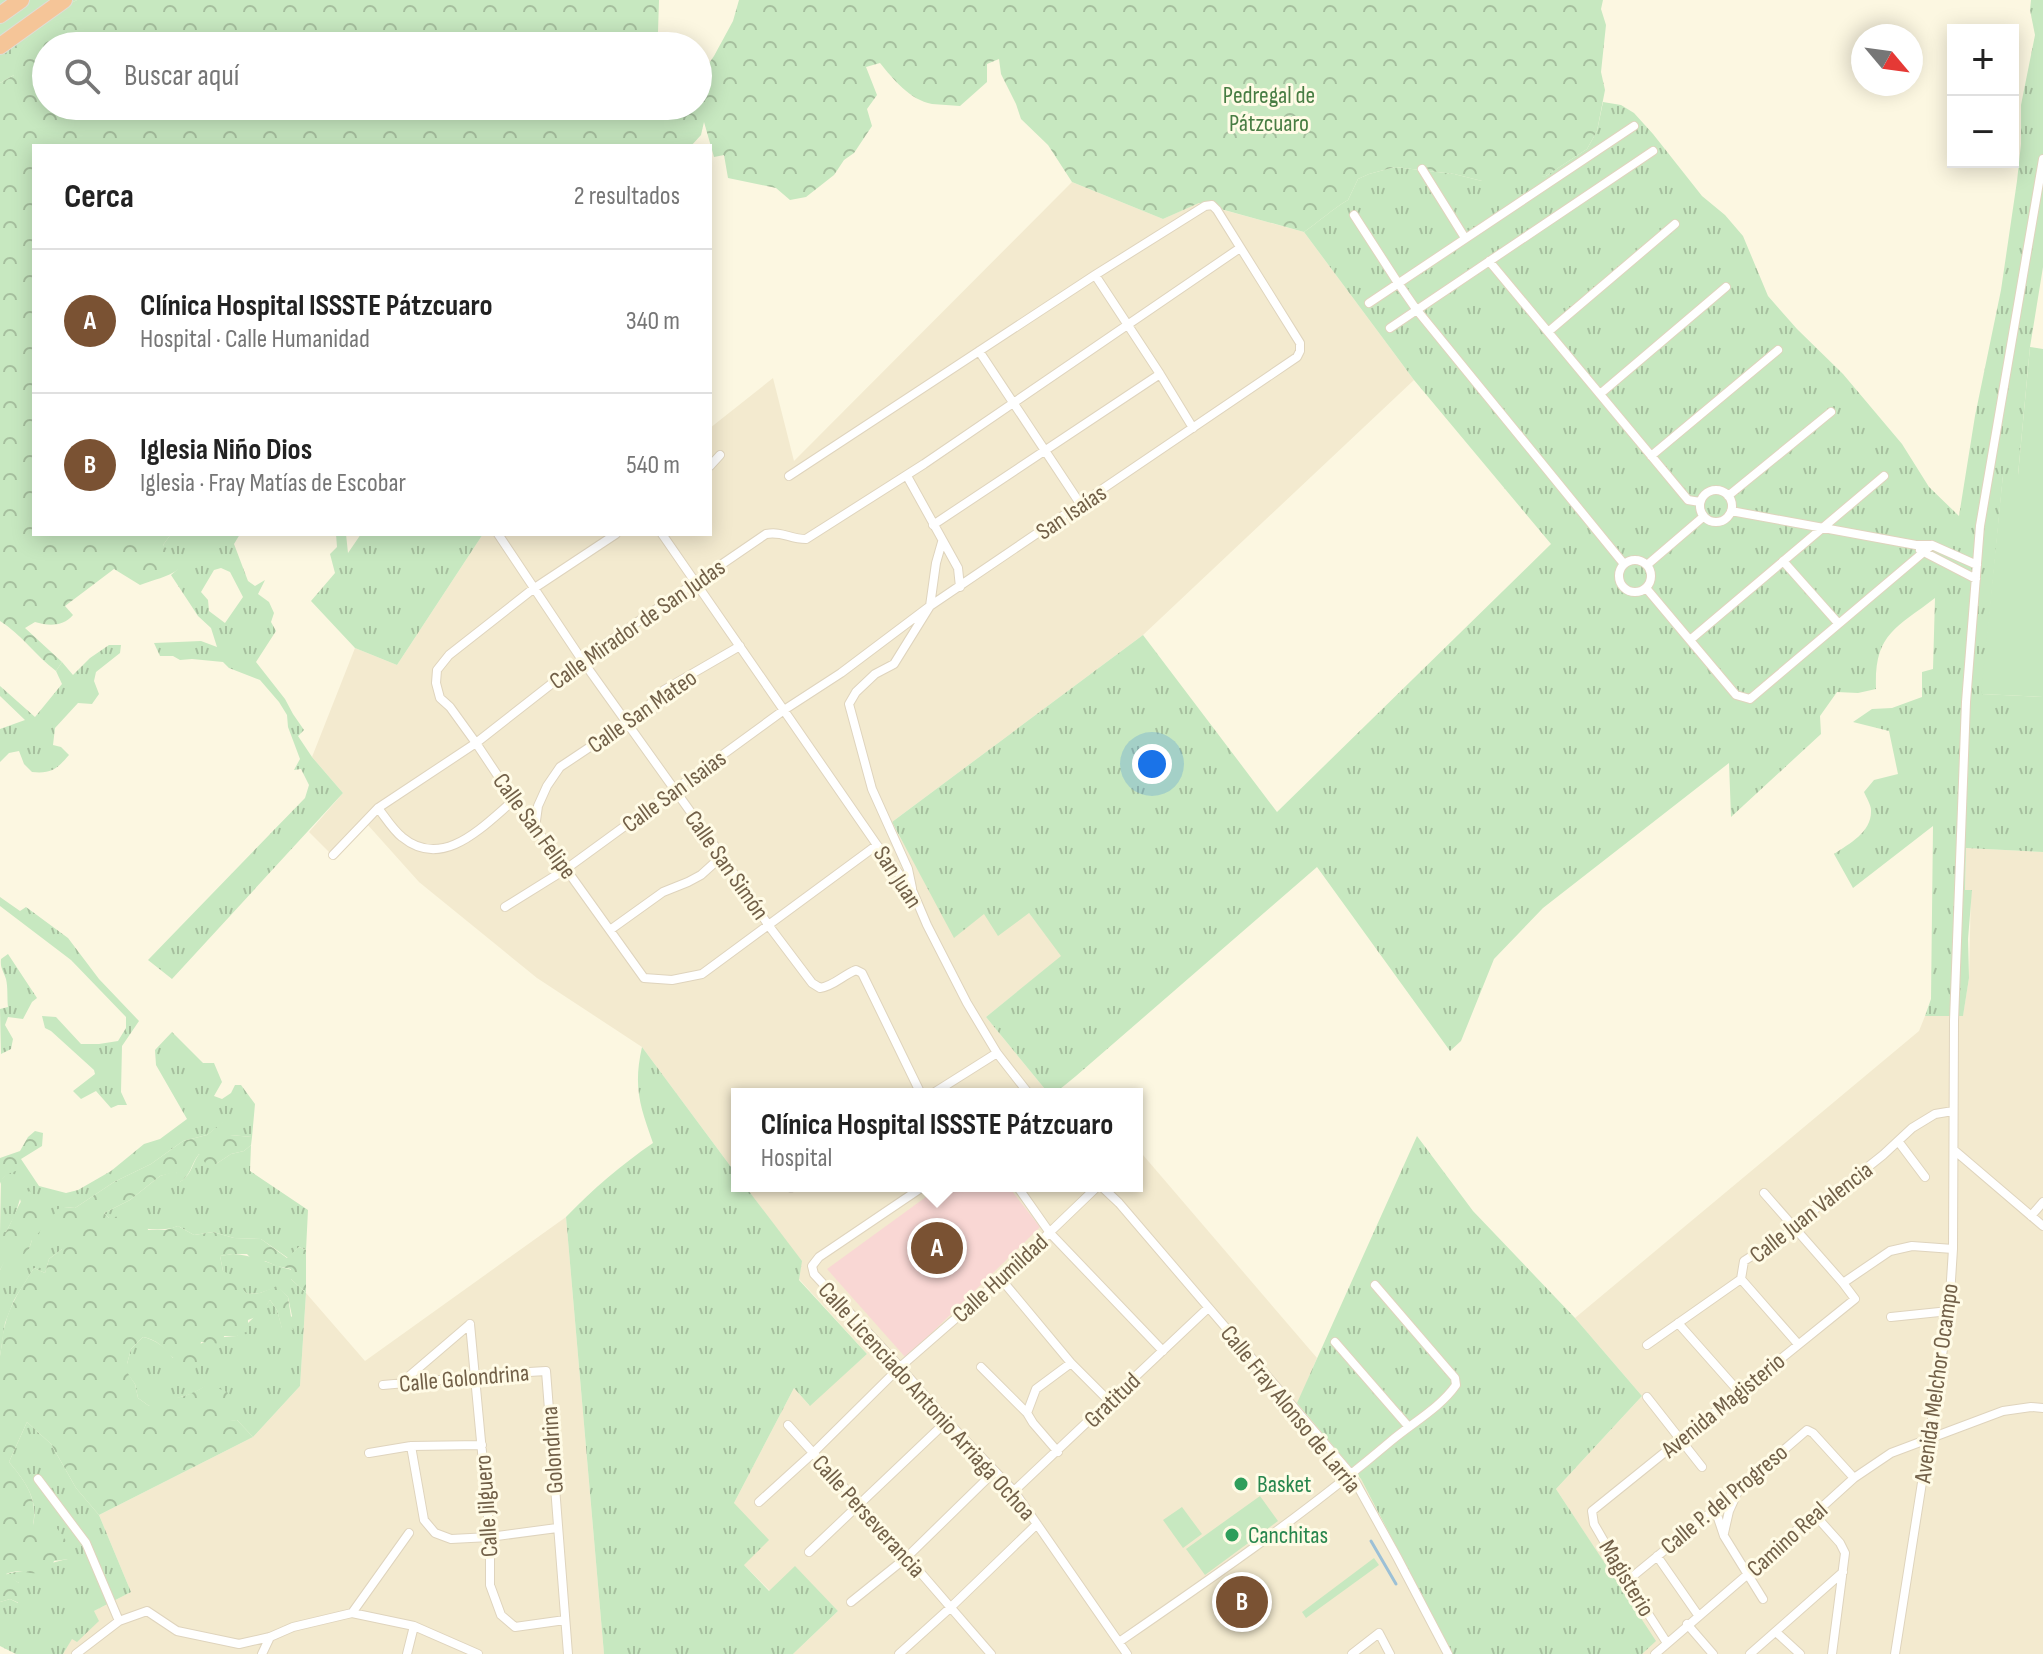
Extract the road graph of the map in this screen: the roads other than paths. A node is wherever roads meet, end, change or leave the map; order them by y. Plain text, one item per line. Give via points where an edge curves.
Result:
1 (21, 0) edge
2 (64, 0) edge
3 (0, 15) edge
4 (0, 46) edge
5 (1634, 126) dead end
6 (1653, 151) dead end
7 (2043, 159) edge
8 (1422, 169) dead end
9 (1354, 215) dead end
10 (1675, 224) dead end
11 (1465, 238) junction
12 (1240, 248) junction
13 (1489, 261) junction
14 (1095, 275) junction
15 (1398, 283) junction
16 (1726, 287) dead end
17 (1369, 303) dead end
18 (1416, 309) junction
19 (1127, 324) junction
20 (1390, 328) dead end
21 (1548, 332) junction
22 (1778, 350) dead end
23 (979, 351) junction
24 (1160, 374) junction
25 (1600, 394) junction
26 (1013, 403) junction
27 (1831, 412) dead end
28 (1193, 428) junction
29 (1046, 452) junction
30 (720, 455) dead end
31 (1651, 456) junction
32 (712, 464) edge
33 (789, 476) dead end
34 (907, 476) junction
35 (1884, 476) dead end
36 (1728, 496) junction
37 (1700, 502) junction
38 (1081, 505) junction
39 (1731, 511) junction
40 (1703, 517) junction
41 (933, 525) junction
42 (1823, 528) junction
43 (499, 536) edge
44 (613, 536) edge
45 (663, 536) edge
46 (942, 542) junction
47 (1919, 549) junction
48 (1783, 561) junction
49 (1624, 564) junction
50 (1647, 565) junction
51 (1977, 565) junction
52 (1976, 579) junction
53 (696, 582) junction
54 (960, 587) junction
55 (1646, 588) junction
56 (533, 589) junction
57 (930, 606) junction
58 (1838, 623) junction
59 (1690, 640) junction
60 (740, 646) junction
61 (582, 660) junction
62 (841, 673) joint
63 (784, 710) junction
64 (629, 725) junction
65 (476, 743) junction
66 (674, 790) junction
67 (514, 800) junction
68 (378, 808) junction
69 (535, 828) junction
70 (877, 845) junction
71 (333, 855) dead end
72 (722, 856) junction
73 (566, 869) junction
74 (913, 892) junction
75 (505, 907) dead end
76 (769, 926) junction
77 (610, 930) junction
78 (997, 1053) junction
79 (918, 1088) edge
80 (949, 1088) edge
81 (1024, 1088) edge
82 (1953, 1111) junction
83 (1898, 1141) junction
84 (1954, 1150) junction
85 (1925, 1177) dead end
86 (915, 1192) edge
87 (1021, 1192) edge
88 (1094, 1192) edge
89 (1107, 1192) edge
90 (1764, 1193) dead end
91 (2043, 1202) edge
92 (2031, 1216) junction
93 (2043, 1226) edge
94 (1794, 1229) junction
95 (1050, 1233) junction
96 (1953, 1249) junction
97 (1001, 1279) junction
98 (1741, 1279) junction
99 (1843, 1283) junction
100 (1375, 1285) dead end
101 (1208, 1308) junction
102 (1949, 1311) junction
103 (1891, 1317) dead end
104 (1678, 1323) junction
105 (1335, 1342) dead end
106 (1798, 1344) junction
107 (1647, 1345) dead end
108 (1163, 1351) junction
109 (1071, 1363) junction
110 (900, 1367) junction
111 (981, 1367) dead end
112 (546, 1371) joint
113 (474, 1378) junction
114 (401, 1383) junction
115 (383, 1385) dead end
116 (1740, 1393) junction
117 (1647, 1397) dead end
118 (1110, 1402) junction
119 (2043, 1408) edge
120 (1027, 1413) junction
121 (947, 1421) junction
122 (788, 1425) dead end
123 (1408, 1426) junction
124 (1680, 1439) junction
125 (1928, 1439) junction
126 (482, 1445) junction
127 (411, 1446) junction
128 (1058, 1452) junction
129 (369, 1453) dead end
130 (812, 1454) junction
131 (1702, 1467) dead end
132 (995, 1471) junction
133 (1351, 1474) junction
134 (1854, 1478) junction
135 (38, 1479) dead end
136 (1742, 1485) junction
137 (1014, 1491) junction
138 (759, 1502) dead end
139 (859, 1506) junction
140 (1715, 1509) junction
141 (1592, 1511) joint
142 (1814, 1514) junction
143 (1037, 1524) junction
144 (557, 1528) junction
145 (409, 1533) dead end
146 (1724, 1536) junction
147 (490, 1537) junction
148 (809, 1552) dead end
149 (1657, 1556) junction
150 (907, 1557) junction
151 (1844, 1571) junction
152 (1748, 1574) junction
153 (1627, 1581) junction
154 (1763, 1599) dead end
155 (851, 1602) dead end
156 (950, 1608) junction
157 (352, 1613) junction
158 (1698, 1615) junction
159 (565, 1620) junction
160 (119, 1621) junction
161 (1687, 1624) junction
162 (414, 1626) junction
163 (1776, 1632) junction
164 (270, 1637) junction
165 (1119, 1642) junction
166 (1667, 1643) junction
167 (90, 1650) edge
168 (76, 1654) edge
169 (262, 1654) edge
170 (407, 1654) edge
171 (476, 1654) edge
172 (568, 1654) edge
173 (899, 1654) edge
174 (991, 1654) edge
175 (1127, 1654) edge
176 (1352, 1654) edge
177 (1390, 1654) edge
178 (1448, 1654) edge
179 (1655, 1654) edge
180 (1713, 1654) edge
181 (1750, 1654) edge
182 (1800, 1654) edge
183 (1832, 1654) edge
184 (1895, 1654) edge

1 - 3 highway
2 - 4 highway
5 - 11 street
6 - 13 street
7 - 51 street, Avenida Melchor Ocampo
8 - 11 street
9 - 15 street
10 - 21 street
11 - 15 street
12 - 14 street via 1217,210 1205,206
12 - 19 street
12 - 28 street, San Isaías via 1300,343 1300,351
13 - 18 street
13 - 21 street
14 - 19 street
14 - 23 street
15 - 17 street
15 - 18 street
16 - 25 street
18 - 20 street
18 - 49 street
19 - 24 street
19 - 26 street
21 - 25 street
22 - 31 street
23 - 26 street
23 - 33 street
24 - 28 street
24 - 29 street
25 - 31 street
26 - 29 street
26 - 34 street
27 - 36 street
28 - 38 street, San Isaías
29 - 38 street
29 - 41 street
30 - 32 street
31 - 37 street via 1688,500
34 - 41 street
34 - 53 street, Calle Mirador de San Judas via 806,539 766,534
35 - 42 street
36 - 37 street via 1715,490
36 - 39 street
37 - 40 street
38 - 54 street, San Isaías
39 - 40 street via 1721,522
39 - 42 street
40 - 50 street
41 - 46 street
42 - 47 street
42 - 48 street
43 - 56 street, Calle San Simón
44 - 56 street
45 - 53 street, San Juan
46 - 54 street via 958,568
46 - 57 street
47 - 51 street via 1932,545
47 - 52 street
47 - 58 street
48 - 58 street
48 - 59 street
49 - 50 street via 1638,560
49 - 55 street via 1619,573 1623,588
50 - 55 street via 1651,579
51 - 52 street, Avenida Melchor Ocampo
52 - 82 street, Avenida Melchor Ocampo via 1966,702
53 - 60 street, San Juan
53 - 61 street, Calle Mirador de San Judas
54 - 57 street, San Isaías
55 - 59 street
56 - 61 street, Calle San Simón
56 - 65 street, Calle San Felipe via 437,670 440,698
57 - 62 street, San Isaías
57 - 74 street via 894,664 875,674 849,704 872,789
58 - 59 street via 1750,699 1736,695
60 - 63 street, San Juan
60 - 64 street, Calle San Mateo via 664,690
61 - 64 street, Calle San Simón
61 - 65 street, Calle Mirador de San Judas
62 - 63 street, Calle San Isaias
63 - 66 street, Calle San Isaias
63 - 70 street, San Juan
64 - 66 street, Calle San Simón
64 - 69 street, Calle San Mateo via 560,767 538,806
65 - 67 street, Calle San Felipe
65 - 68 street, Calle Mirador de San Judas
66 - 72 street, Calle San Simón
66 - 73 street, Calle San Isaias
67 - 68 street via 444,850 427,851 402,837
67 - 69 street, Calle San Felipe
68 - 71 street, Calle Mirador de San Judas
69 - 73 street, Calle San Felipe
70 - 74 street, San Juan
70 - 76 street
72 - 76 street, Calle San Simón
72 - 77 street via 701,875 663,892
73 - 75 street, Calle San Isaias
73 - 77 street, Calle San Felipe
74 - 78 street, San Juan
76 - 77 street, Calle San Felipe via 702,974 672,980 644,978
76 - 79 street, Calle San Simón via 820,988 856,970 862,973
78 - 80 street
78 - 81 street
82 - 83 street, Calle Juan Valencia via 1935,1114
82 - 84 street, Avenida Melchor Ocampo
83 - 85 street
83 - 94 street, Calle Juan Valencia
84 - 92 street
84 - 96 street, Avenida Melchor Ocampo
86 - 110 street, Calle Licenciado Antonio Arriaga Ochoa via 812,1266
87 - 95 street
88 - 95 street, Calle Humildad
89 - 101 street, Calle Fray Alonso de Larria
90 - 94 street
91 - 92 street
92 - 93 street
94 - 98 street, Calle Juan Valencia via 1744,1261
94 - 99 street
95 - 97 street, Calle Humildad
95 - 108 street
96 - 99 street via 1912,1246 1890,1251
96 - 102 street, Avenida Melchor Ocampo
97 - 109 street
97 - 110 street, Calle Humildad
98 - 104 street, Calle Juan Valencia
98 - 106 street
99 - 106 street, Avenida Magisterio via 1855,1299
100 - 123 street via 1455,1378 1448,1396
101 - 108 street, Gratitud
101 - 133 street, Calle Fray Alonso de Larria
102 - 103 street
102 - 125 street, Avenida Melchor Ocampo
104 - 107 street, Calle Juan Valencia
104 - 116 street
105 - 123 street
106 - 116 street, Avenida Magisterio
108 - 118 street, Gratitud
109 - 118 street
109 - 120 street via 1036,1389
110 - 121 street, Calle Licenciado Antonio Arriaga Ochoa
110 - 130 street, Calle Humildad
111 - 120 street
112 - 113 street, Calle Golondrina
112 - 144 street, Golondrina
113 - 114 street, Calle Golondrina
113 - 114 street, Calle Jilguero via 470,1324
113 - 126 street, Calle Jilguero
114 - 115 street, Calle Golondrina
116 - 124 street, Avenida Magisterio
117 - 124 street
118 - 128 street, Gratitud
119 - 125 street, Camino Real via 2003,1411
120 - 128 street
121 - 132 street, Calle Licenciado Antonio Arriaga Ochoa
121 - 139 street
122 - 130 street, Calle Perseverancia
123 - 133 street
124 - 131 street
124 - 141 street, Avenida Magisterio
125 - 134 street, Camino Real via 1891,1453
125 - 184 street, Avenida Melchor Ocampo
126 - 127 street
126 - 147 street, Calle Jilguero
127 - 129 street
127 - 147 street via 424,1520 435,1533 451,1539
128 - 137 street, Gratitud
130 - 138 street, Calle Humildad
130 - 139 street, Calle Perseverancia
132 - 137 street, Calle Licenciado Antonio Arriaga Ochoa
132 - 150 street
133 - 165 street
133 - 178 street, Calle Fray Alonso de Larria
134 - 136 street, Calle P. del Progreso via 1807,1430
134 - 142 street, Camino Real
135 - 160 street via 86,1543
136 - 140 street, Calle P. del Progreso
136 - 146 street
137 - 143 street, Calle Licenciado Antonio Arriaga Ochoa
139 - 148 street
139 - 150 street, Calle Perseverancia
140 - 146 street
140 - 149 street, Calle P. del Progreso
141 - 153 street, Magisterio via 1594,1524
142 - 151 street via 1840,1543
142 - 152 street, Camino Real
143 - 156 street
143 - 165 street, Calle Licenciado Antonio Arriaga Ochoa
144 - 147 street
144 - 159 street, Golondrina
145 - 157 street
146 - 152 street
147 - 159 street, Calle Jilguero via 490,1585 501,1615 515,1627
149 - 153 street, Calle P. del Progreso
149 - 158 street
150 - 155 street
150 - 156 street, Calle Perseverancia
151 - 163 street
151 - 183 street
152 - 154 street
152 - 158 street, Camino Real
153 - 166 street, Magisterio
156 - 173 street
156 - 174 street, Calle Perseverancia
157 - 162 street
157 - 164 street
158 - 161 street, Camino Real
159 - 172 street, Golondrina
160 - 164 street via 147,1611 177,1631 239,1644
160 - 167 street
161 - 166 street, Camino Real
161 - 180 street
162 - 170 street
162 - 171 street
163 - 181 street
163 - 182 street
164 - 169 street
165 - 175 street, Calle Licenciado Antonio Arriaga Ochoa
166 - 179 street, Camino Real
167 - 168 street
176 - 177 street via 1379,1633

